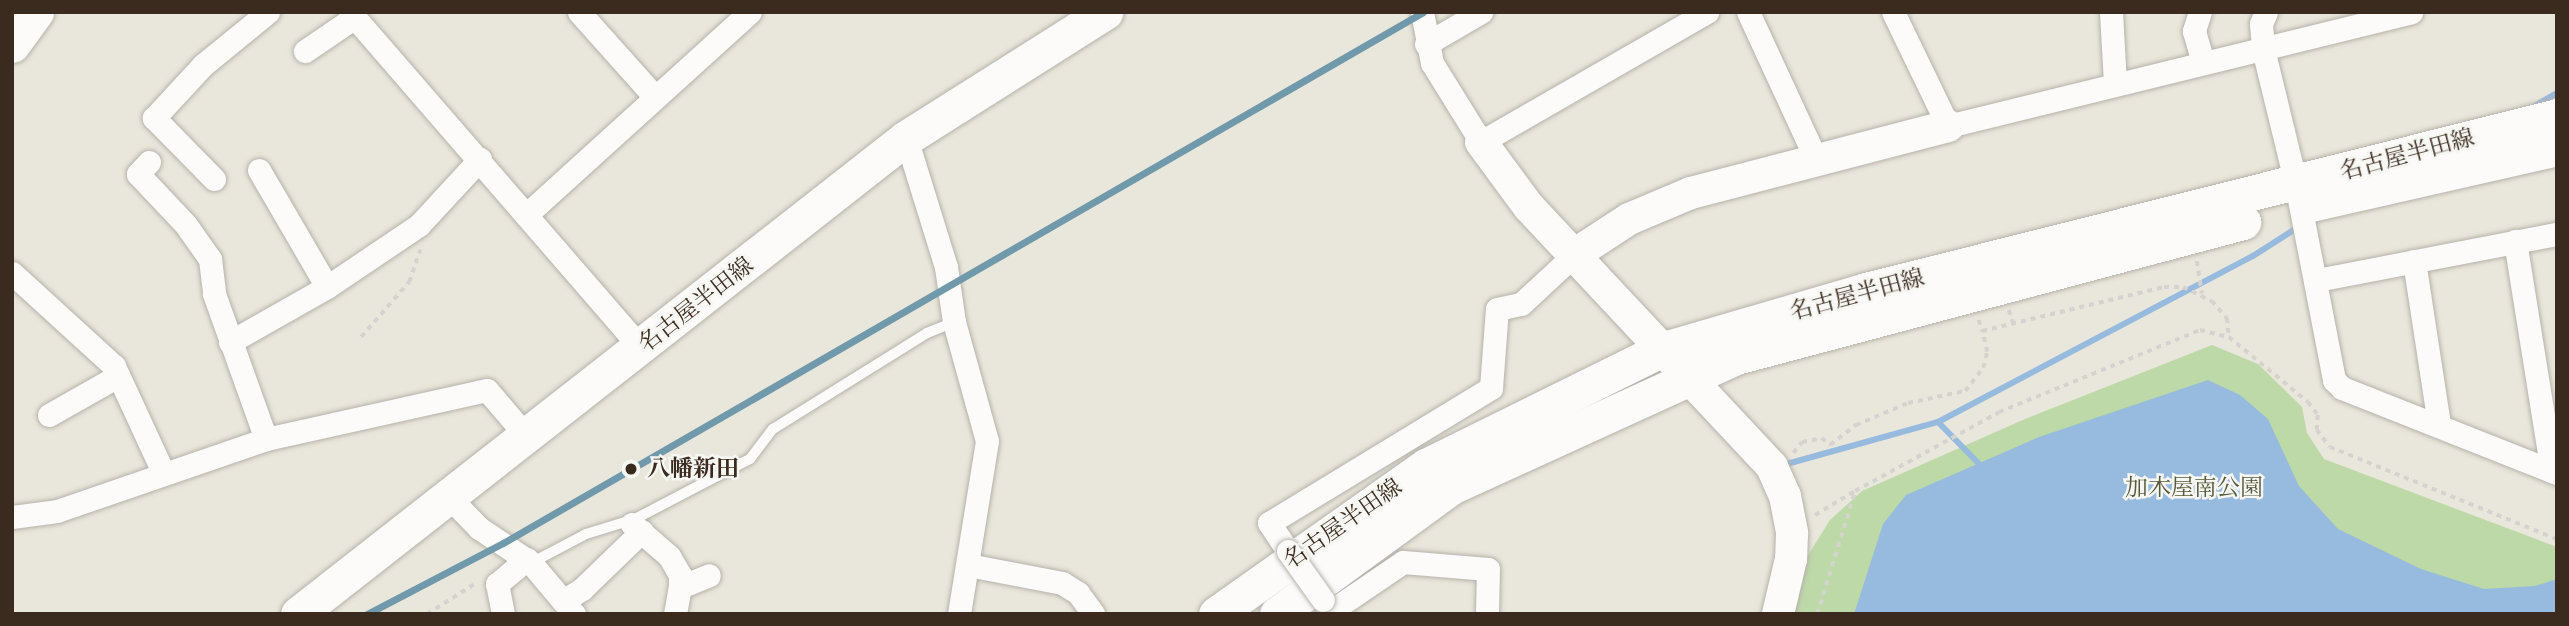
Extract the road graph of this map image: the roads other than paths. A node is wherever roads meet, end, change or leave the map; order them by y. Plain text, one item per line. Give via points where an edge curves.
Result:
1 (36, 12) edge
2 (268, 12) edge
3 (579, 12) edge
4 (750, 12) edge
5 (1422, 12) edge
6 (1481, 12) edge
7 (1707, 12) edge
8 (1748, 12) edge
9 (1893, 12) edge
10 (2111, 12) edge
11 (2200, 12) edge
12 (2266, 12) edge
13 (2411, 12) edge
14 (353, 15) edge
15 (1093, 15) edge
16 (1426, 44) junction
17 (12, 45) edge
18 (2263, 49) junction
19 (305, 51) dead end
20 (2203, 63) junction
21 (2115, 84) junction
22 (655, 97) junction
23 (2557, 116) edge
24 (1948, 127) junction
25 (906, 138) junction
26 (1481, 142) junction
27 (2557, 148) edge
28 (480, 159) junction
29 (1816, 161) junction
30 (149, 162) dead end
31 (258, 170) dead end
32 (214, 179) dead end
33 (2298, 195) junction
34 (526, 215) junction
35 (2557, 234) edge
36 (2515, 241) junction
37 (1574, 255) junction
38 (2414, 261) junction
39 (12, 273) edge
40 (2317, 280) junction
41 (327, 287) junction
42 (954, 322) junction
43 (230, 342) junction
44 (641, 348) junction
45 (1661, 350) junction
46 (118, 376) junction
47 (1690, 376) junction
48 (49, 415) dead end
49 (2439, 424) junction
50 (527, 438) junction
51 (266, 439) junction
52 (163, 472) junction
53 (2554, 472) edge
54 (449, 497) junction
55 (12, 517) edge
56 (636, 526) junction
57 (525, 563) junction
58 (968, 565) junction
59 (709, 575) dead end
60 (674, 606) edge
61 (569, 607) edge
62 (298, 614) edge
63 (503, 614) edge
64 (960, 614) edge
65 (1093, 614) edge
66 (1216, 614) edge
67 (1277, 614) edge
68 (1487, 614) edge
69 (1778, 614) edge

1 - 17 main road
2 - 32 street via 203,65 154,118
3 - 22 street
4 - 22 street
5 - 16 street
6 - 16 street
7 - 26 street
8 - 29 street
9 - 24 street
10 - 21 street
11 - 20 street via 2194,31
12 - 18 street via 2261,24
13 - 18 street
14 - 19 street
14 - 28 street
15 - 25 main road, 名古屋半田線
16 - 26 street via 1442,83
18 - 20 street
18 - 33 street
20 - 21 street
21 - 24 street
22 - 34 street
23 - 33 main road, 名古屋半田線
24 - 29 street
25 - 42 street via 946,267
25 - 44 main road, 名古屋半田線
26 - 37 street via 1504,176
27 - 33 main road, 名古屋半田線
28 - 34 street
28 - 41 street via 419,225
29 - 37 street via 1656,206 1609,230
30 - 43 street via 138,174 186,225 210,259 214,294
31 - 41 street
33 - 40 street
33 - 45 main road, 名古屋半田線 via 1866,290
33 - 47 main road, 名古屋半田線 via 1736,356
34 - 44 street
35 - 36 street
36 - 38 street
36 - 53 street
37 - 45 street
37 - 68 street, bridge via 1521,304 1497,309 1491,388 1269,523 1331,611 1403,562 1488,569
38 - 40 street
38 - 49 street
39 - 46 street via 114,366
40 - 49 street via 2334,380 2342,388
41 - 43 street
42 - 56 lane via 927,333 773,429 750,459
42 - 58 street via 987,441
43 - 51 street
44 - 50 main road, 名古屋半田線
45 - 47 street
45 - 66 main road, 名古屋半田線 via 1426,466
46 - 48 street
46 - 52 street
47 - 67 main road, 名古屋半田線 via 1451,487
47 - 69 street via 1767,461 1785,496 1791,559
49 - 53 street
50 - 51 street via 487,390
50 - 54 main road, 名古屋半田線
51 - 52 street
52 - 55 street via 57,511
54 - 57 street
54 - 62 main road, 名古屋半田線
56 - 57 lane via 586,534
56 - 60 street via 669,556 680,575
56 - 61 street
57 - 61 street
57 - 63 street via 497,584
58 - 64 street
58 - 65 street via 1062,583 1078,593
59 - 60 street

